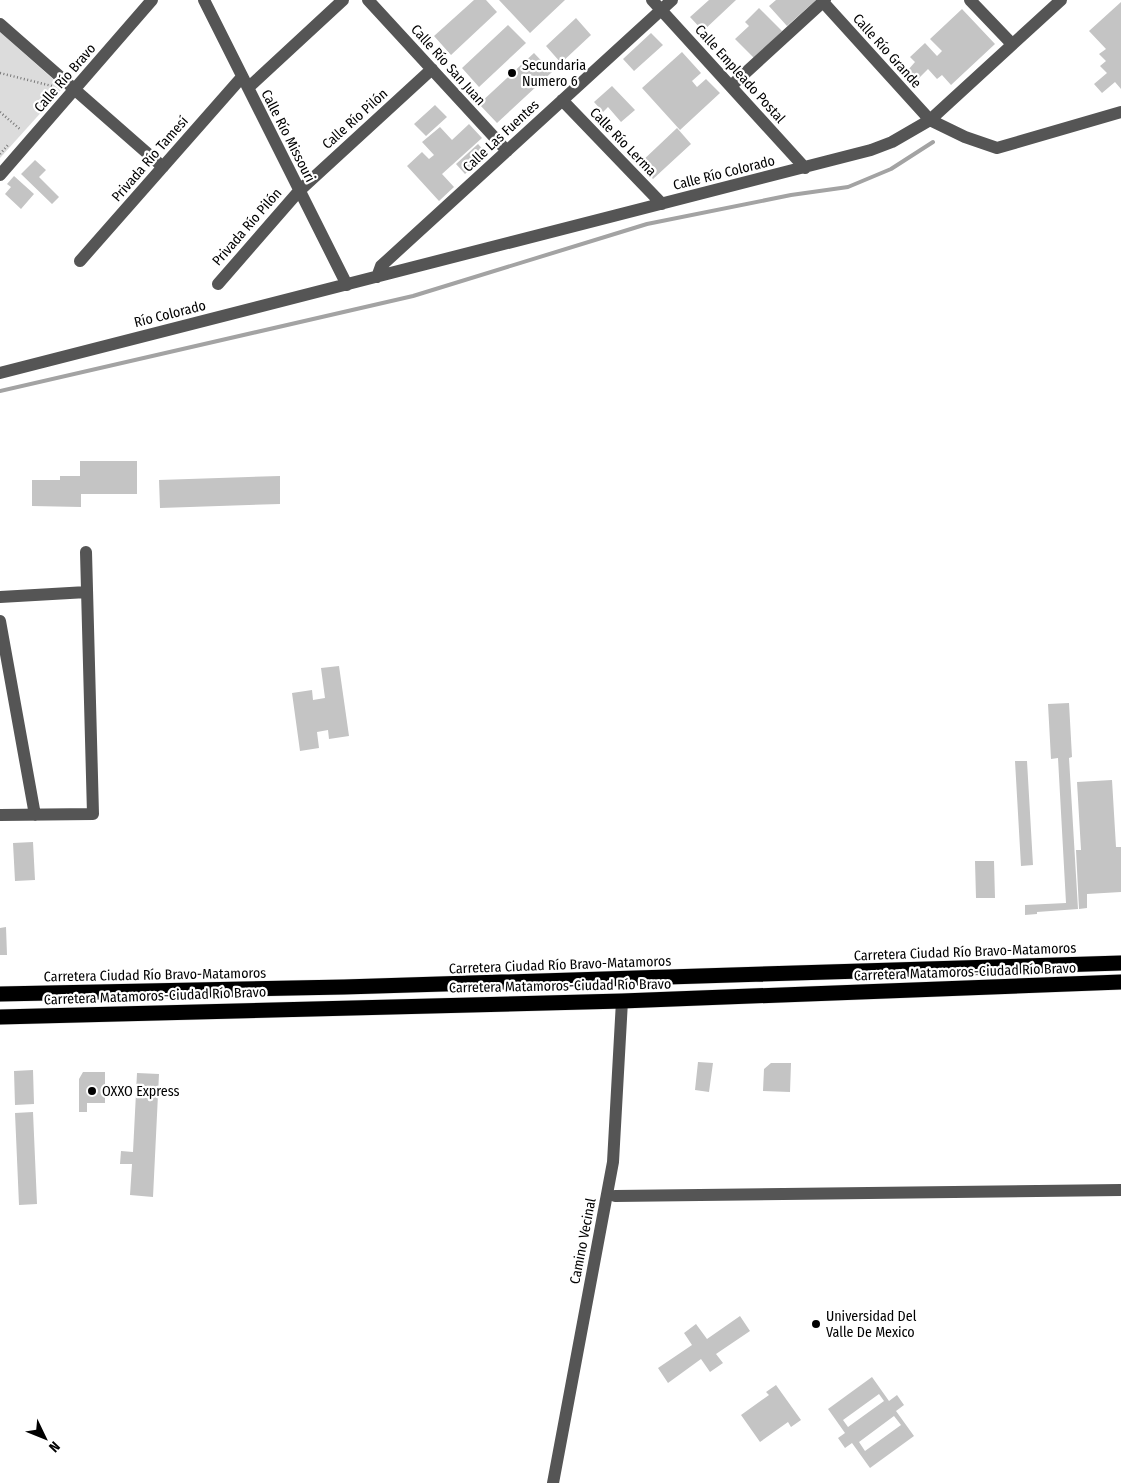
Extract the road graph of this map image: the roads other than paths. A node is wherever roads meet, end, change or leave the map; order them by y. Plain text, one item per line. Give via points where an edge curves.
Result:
1 (152, 0) edge
2 (204, 0) edge
3 (343, 0) edge
4 (368, 0) edge
5 (652, 0) edge
6 (672, 0) edge
7 (970, 0) edge
8 (1061, 0) edge
9 (824, 1) edge
10 (661, 10) junction
11 (0, 24) edge
12 (1012, 44) junction
13 (432, 69) junction
14 (242, 77) junction
15 (731, 86) junction
16 (248, 88) junction
17 (74, 89) junction
18 (562, 100) junction
19 (1121, 112) edge
20 (930, 120) junction
21 (506, 151) junction
22 (163, 167) junction
23 (805, 168) junction
24 (0, 174) edge
25 (299, 191) junction
26 (662, 204) junction
27 (80, 261) dead end
28 (377, 277) junction
29 (218, 284) dead end
30 (347, 284) junction
31 (0, 373) edge
32 (86, 552) dead end
33 (87, 592) junction
34 (0, 597) edge
35 (0, 621) edge
36 (0, 815) edge
37 (36, 815) junction
38 (1121, 963) edge
39 (824, 973) junction
40 (1121, 982) edge
41 (344, 987) junction
42 (825, 993) junction
43 (0, 994) edge
44 (44, 994) junction
45 (622, 1001) junction
46 (344, 1007) junction
47 (43, 1016) junction
48 (0, 1017) edge
49 (1121, 1190) edge
50 (615, 1196) dead end
51 (553, 1483) edge

1 - 17 street, Calle Río Bravo
2 - 14 street, Calle Río Missouri
3 - 16 street
4 - 13 street, Calle Río San Juan
5 - 10 street, Calle Empleado Postal
6 - 10 street, Calle Las Fuentes
7 - 12 street
8 - 12 street, Calle Río Colorado
9 - 15 street
9 - 20 street, Calle Río Grande
10 - 15 street, Calle Empleado Postal
10 - 18 street, Calle Las Fuentes
11 - 17 street
12 - 20 street, Calle Río Colorado
13 - 21 street, Calle Río San Juan
13 - 25 street, Calle Río Pilón
14 - 16 street, Calle Río Missouri
14 - 22 street, Privada Río Tamesí
15 - 23 street, Calle Empleado Postal
16 - 25 street, Calle Río Missouri
17 - 22 street
17 - 24 street, Calle Río Bravo
18 - 21 street, Calle Las Fuentes
18 - 26 street, Calle Río Lerma
19 - 20 street via 998,148
20 - 23 street, Calle Río Colorado via 892,142
21 - 28 street, Calle Las Fuentes via 381,266
22 - 27 street, Privada Río Tamesí
23 - 26 street, Calle Río Colorado
25 - 29 street, Privada Río Pilón
25 - 30 street, Calle Río Missouri
26 - 28 street, Calle Río Colorado
28 - 30 street, Calle Río Colorado
30 - 31 street, Río Colorado
32 - 33 street
33 - 34 street
33 - 37 street via 93,814
35 - 37 street
36 - 37 street
38 - 39 highway, Carretera Ciudad Río Bravo-Matamoros
39 - 41 highway, Carretera Ciudad Río Bravo-Matamoros
39 - 42 highway
40 - 42 highway, Carretera Matamoros-Ciudad Río Bravo
41 - 44 highway, Carretera Ciudad Río Bravo-Matamoros
41 - 46 highway
42 - 45 highway, Carretera Matamoros-Ciudad Río Bravo
43 - 44 highway, Carretera Ciudad Río Bravo-Matamoros
44 - 47 highway
45 - 46 highway, Carretera Matamoros-Ciudad Río Bravo
45 - 51 street, Camino Vecinal via 613,1162
46 - 47 highway, Carretera Matamoros-Ciudad Río Bravo
47 - 48 highway, Carretera Matamoros-Ciudad Río Bravo
49 - 50 street

